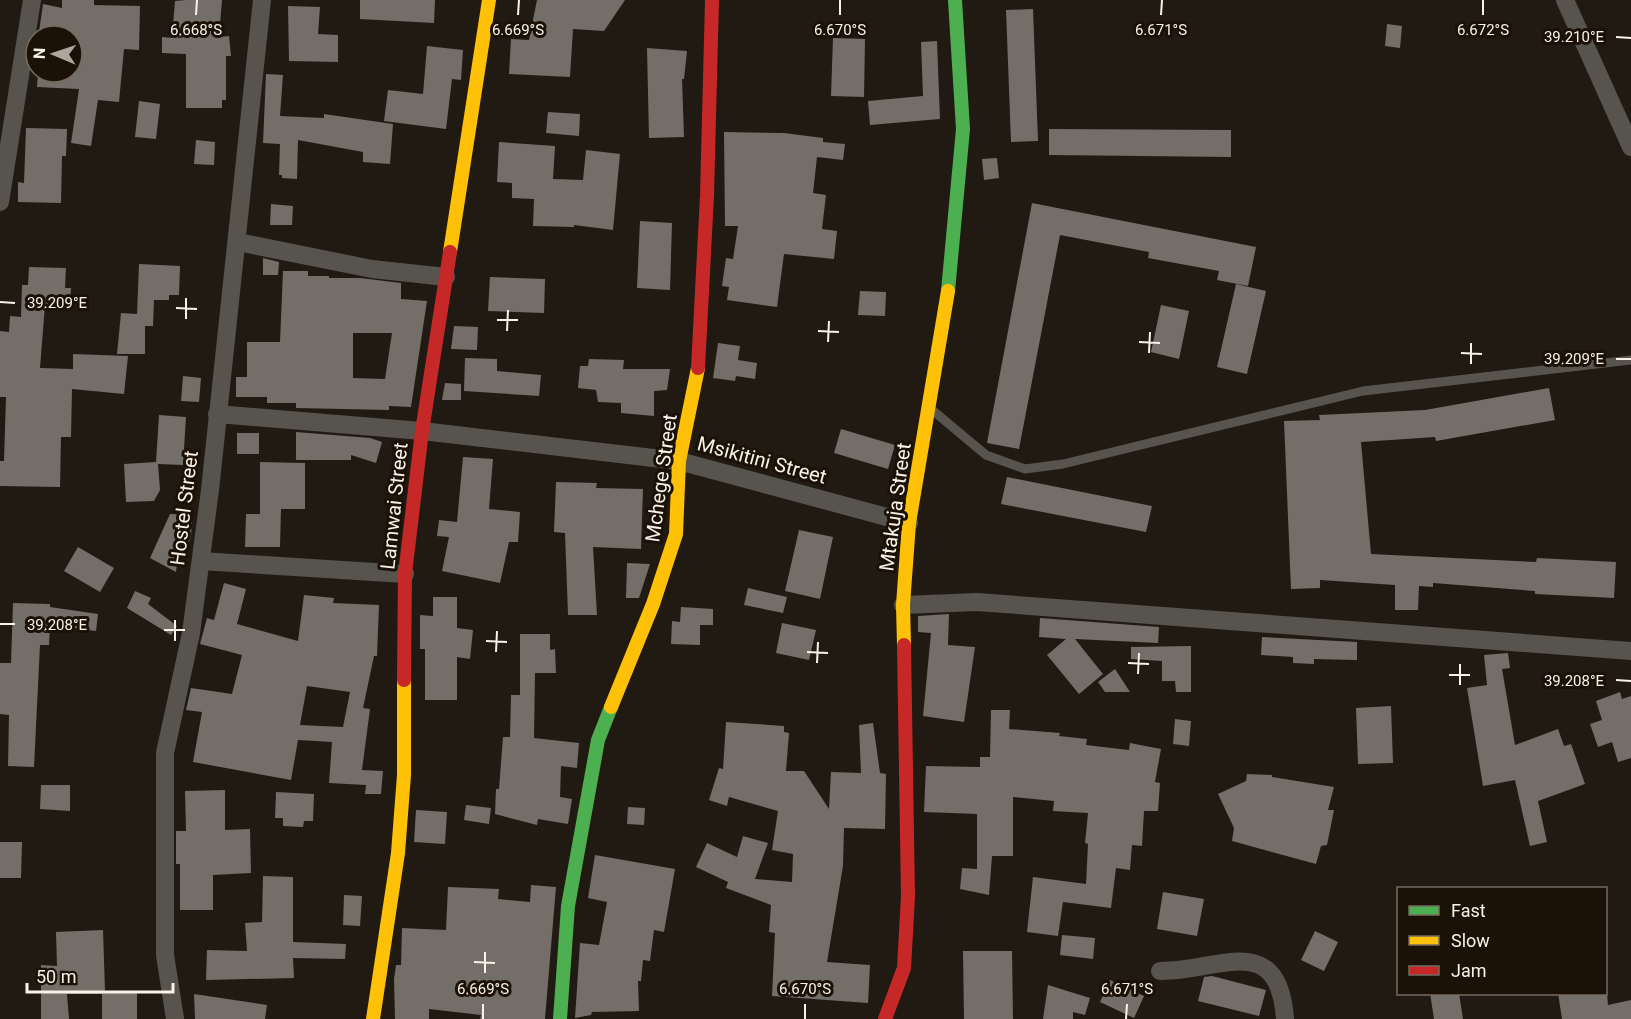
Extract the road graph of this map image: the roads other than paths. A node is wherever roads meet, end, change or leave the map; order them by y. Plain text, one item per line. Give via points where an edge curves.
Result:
1 (32, 0) edge
2 (262, 0) edge
3 (489, 0) edge
4 (712, 0) edge
5 (955, 0) edge
6 (1565, 0) edge
7 (1631, 147) edge
8 (0, 202) edge
9 (238, 242) junction
10 (446, 277) junction
11 (1631, 360) edge
12 (930, 408) junction
13 (217, 414) junction
14 (422, 431) junction
15 (679, 461) junction
16 (909, 523) junction
17 (201, 561) junction
18 (405, 574) junction
19 (903, 605) junction
20 (1631, 651) edge
21 (1160, 971) dead end
22 (175, 1019) edge
23 (373, 1019) edge
24 (560, 1019) edge
25 (885, 1019) edge
26 (1285, 1019) edge

1 - 8 street
2 - 9 street, Hostel Street
3 - 10 street, Lamwai Street
4 - 15 street, Mchege Street via 698,375
5 - 12 street, Mtakuja Street via 963,129 946,313
6 - 7 street
9 - 10 street via 372,269
9 - 13 street, Hostel Street
10 - 14 street, Lamwai Street
11 - 12 lane via 1363,391 1063,464 1025,469 986,455
12 - 16 street, Mtakuja Street
13 - 14 street, Msikitini Street
13 - 17 street, Hostel Street
14 - 15 street, Msikitini Street
14 - 18 street, Lamwai Street
15 - 16 street, Msikitini Street
15 - 24 street, Mchege Street via 676,534 653,604 598,740 568,906
16 - 19 street, Mtakuja Street
17 - 18 street
17 - 22 street, Hostel Street via 191,633 165,753 165,955
18 - 23 street, Lamwai Street via 404,775 398,853
19 - 20 street via 977,602
19 - 25 street, Mtakuja Street via 908,896 904,968
21 - 26 street via 1243,961 1263,965 1279,988

